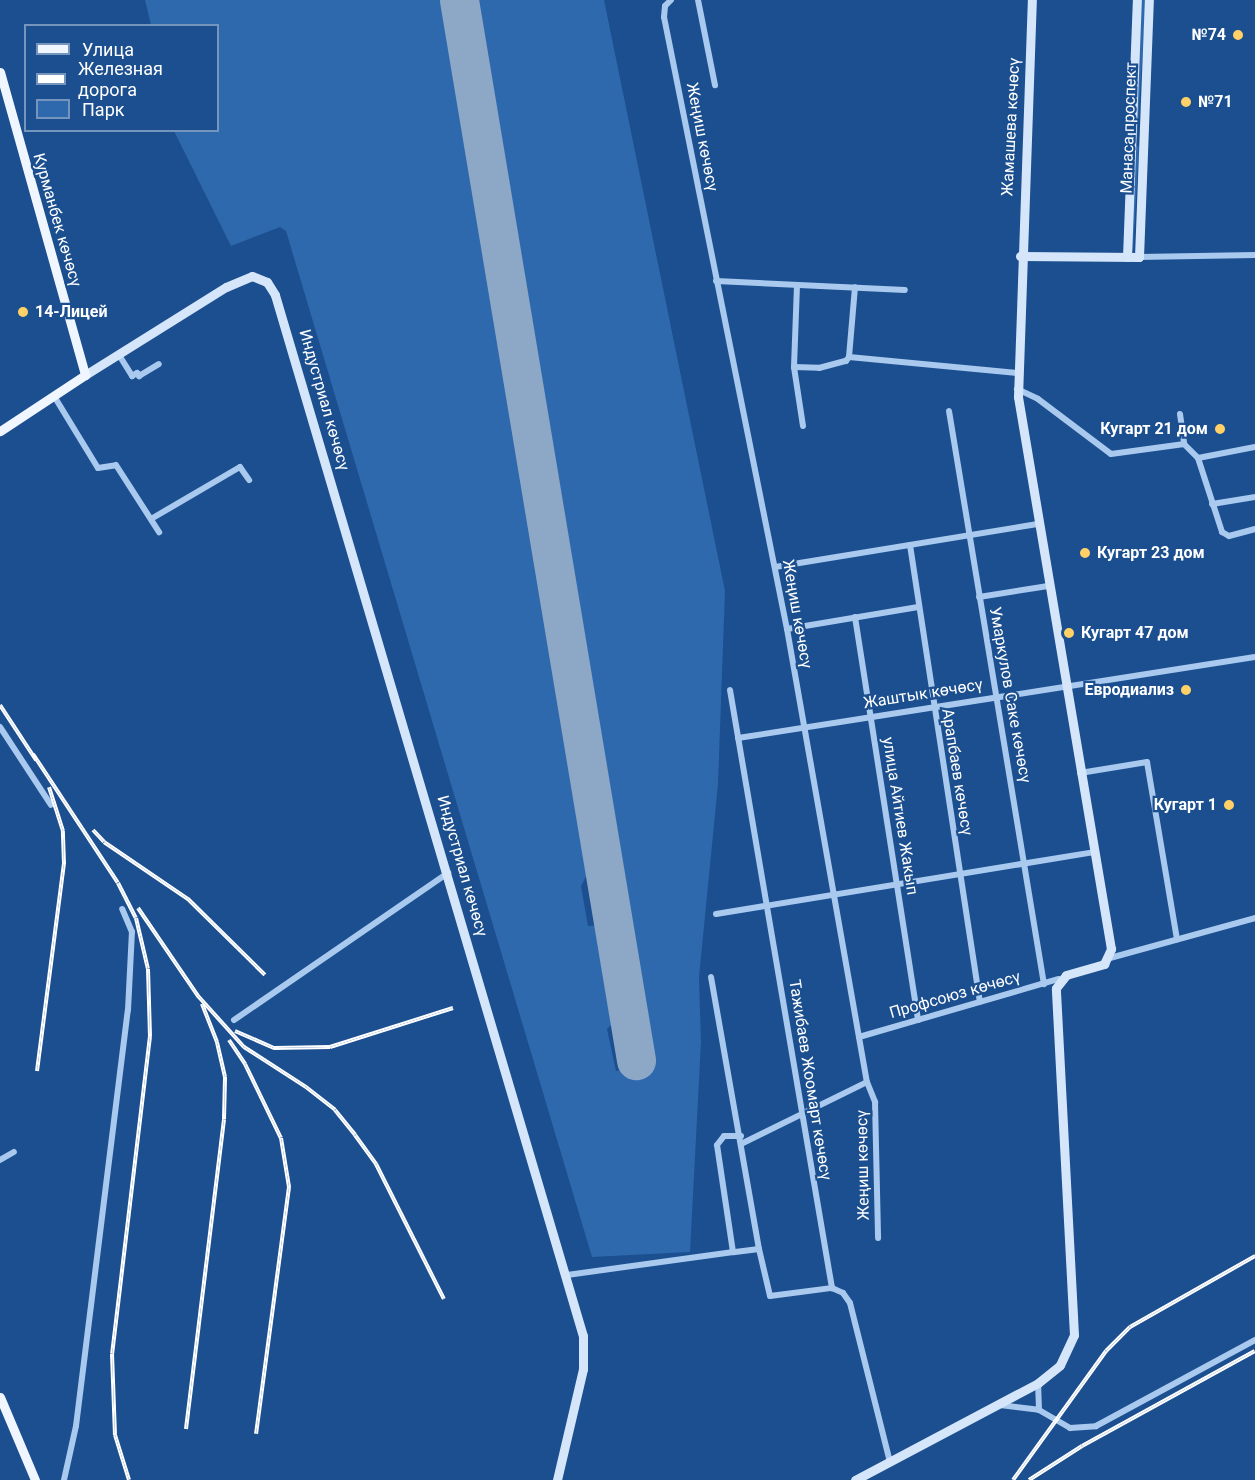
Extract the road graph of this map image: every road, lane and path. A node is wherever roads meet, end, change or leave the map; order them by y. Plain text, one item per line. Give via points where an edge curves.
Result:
1 (670, 0) edge
2 (698, 0) edge
3 (1032, 0) edge
4 (1137, 0) edge
5 (1149, 0) edge
6 (0, 72) edge
7 (715, 85) dead end
8 (1131, 142) junction
9 (1144, 142) junction
10 (1255, 255) edge
11 (1020, 256) junction
12 (1127, 257) junction
13 (1139, 257) junction
14 (716, 281) junction
15 (797, 285) junction
16 (855, 287) junction
17 (905, 290) dead end
18 (119, 355) junction
19 (849, 357) junction
20 (159, 364) dead end
21 (794, 367) junction
22 (1017, 373) junction
23 (85, 375) junction
24 (1017, 389) junction
25 (54, 396) junction
26 (949, 411) dead end
27 (1180, 414) dead end
28 (803, 426) dead end
29 (0, 431) edge
30 (1184, 444) junction
31 (1255, 447) edge
32 (1198, 458) junction
33 (249, 480) dead end
34 (1255, 497) edge
35 (1212, 504) junction
36 (151, 519) junction
37 (1037, 524) junction
38 (1255, 529) edge
39 (159, 532) dead end
40 (969, 535) junction
41 (910, 545) junction
42 (775, 567) junction
43 (1048, 586) junction
44 (979, 597) junction
45 (918, 607) junction
46 (855, 616) junction
47 (787, 629) junction
48 (1255, 657) edge
49 (1064, 684) junction
50 (730, 690) dead end
51 (996, 696) junction
52 (933, 706) junction
53 (870, 716) junction
54 (803, 726) junction
55 (0, 727) edge
56 (738, 738) junction
57 (1079, 773) junction
58 (51, 806) dead end
59 (1094, 852) junction
60 (1024, 864) junction
61 (448, 873) junction
62 (960, 874) junction
63 (897, 885) junction
64 (833, 895) junction
65 (767, 906) junction
66 (122, 909) dead end
67 (716, 914) dead end
68 (1255, 918) edge
69 (1177, 939) junction
70 (1110, 958) junction
71 (711, 977) dead end
72 (1059, 979) junction
73 (1044, 984) junction
74 (980, 1002) junction
75 (234, 1020) dead end
76 (918, 1020) junction
77 (859, 1037) junction
78 (867, 1082) junction
79 (804, 1114) junction
80 (742, 1140) junction
81 (14, 1152) dead end
82 (0, 1160) edge
83 (878, 1238) dead end
84 (759, 1249) junction
85 (733, 1252) junction
86 (567, 1275) junction
87 (832, 1288) junction
88 (1255, 1340) edge
89 (1038, 1383) junction
90 (0, 1397) edge
91 (1000, 1405) junction
92 (1039, 1410) junction
93 (891, 1462) junction
94 (35, 1480) edge
95 (64, 1480) edge
96 (557, 1480) edge
97 (855, 1480) edge

1 - 14 street, Жеңиш көчөсү via 664,6 664,17
2 - 7 street
3 - 11 main road, Жамашева көчөсү
4 - 8 main road
5 - 9 main road, Манаса проспект
6 - 23 main road, Курманбек көчөсү
8 - 9 street
8 - 12 main road
9 - 13 main road, Манаса проспект
10 - 13 street
11 - 12 main road
11 - 22 main road, Жамашева көчөсү
12 - 13 main road
14 - 15 street
14 - 42 street, Жеңиш көчөсү
15 - 16 street
15 - 21 street
16 - 17 street
16 - 19 street
18 - 20 street via 132,376
18 - 23 main road
18 - 61 main road, Индустриал көчөсү via 226,287 252,276 267,282 283,314
19 - 21 street via 819,368
19 - 22 street
21 - 28 street
22 - 24 main road, Жамашева көчөсү
23 - 25 main road
24 - 30 street via 1038,399 1111,454
24 - 37 main road, Жамашева көчөсү
25 - 29 main road
25 - 36 street via 98,468 116,465
26 - 40 street, Умаркулов Саке көчөсү
27 - 30 street
30 - 32 street
31 - 32 street
32 - 35 street
33 - 36 street via 240,467
34 - 35 street
35 - 38 street via 1222,532 1229,536
36 - 39 street
37 - 40 street
37 - 43 main road, Жамашева көчөсү
40 - 41 street
40 - 44 street, Умаркулов Саке көчөсү
41 - 42 street
41 - 45 street, Арапбаев көчөсү
42 - 47 street, Жеңиш көчөсү
43 - 44 street
43 - 49 main road, Жамашева көчөсү
44 - 51 street, Умаркулов Саке көчөсү
45 - 46 street
45 - 52 street, Арапбаев көчөсү
46 - 47 street
46 - 53 street, улица Айтиев Жакып
47 - 54 street, Жеңиш көчөсү
48 - 49 street, Жаштык көчөсү
49 - 51 street, Жаштык көчөсү
49 - 57 main road, Жамашева көчөсү
50 - 56 street, Тажибаев Жоомарт көчөсү
51 - 52 street, Жаштык көчөсү
51 - 60 street, Умаркулов Саке көчөсү
52 - 53 street, Жаштык көчөсү
52 - 62 street, Арапбаев көчөсү
53 - 54 street, Жаштык көчөсү
53 - 63 street, улица Айтиев Жакып
54 - 56 street, Жаштык көчөсү
54 - 64 street, Жеңиш көчөсү
55 - 58 street
56 - 65 street, Тажибаев Жоомарт көчөсү
57 - 59 main road, Жамашева көчөсү
57 - 69 street via 1147,762
59 - 60 street
59 - 70 main road, Жамашева көчөсү
60 - 62 street
60 - 73 street, Умаркулов Саке көчөсү
61 - 75 street
61 - 86 main road, Индустриал көчөсү
62 - 63 street
62 - 74 street, Арапбаев көчөсү
63 - 64 street
63 - 76 street, улица Айтиев Жакып
64 - 65 street
64 - 77 street, Жеңиш көчөсү
65 - 67 street
65 - 79 street, Тажибаев Жоомарт көчөсү
66 - 95 street via 132,932 128,1010 76,1426
68 - 69 street
69 - 70 street
70 - 72 main road via 1104,964
71 - 80 street
72 - 73 street, Профсоюз көчөсү
72 - 89 main road via 1055,999 1074,1335 1060,1365
73 - 74 street, Профсоюз көчөсү
74 - 76 street, Профсоюз көчөсү
76 - 77 street, Профсоюз көчөсү
77 - 78 street, Жеңиш көчөсү
78 - 79 street
78 - 83 street, Жеңиш көчөсү via 875,1102
79 - 80 street
79 - 87 street, Тажибаев Жоомарт көчөсү
80 - 84 street
80 - 85 street via 724,1136 717,1145
81 - 82 street
84 - 85 street
84 - 87 street via 770,1296
85 - 86 street
86 - 96 main road, Индустриал көчөсү via 583,1336 584,1358
87 - 93 street via 843,1293 850,1303
88 - 92 street via 1096,1426 1070,1428
89 - 91 main road
89 - 92 street
90 - 94 main road
91 - 92 street
91 - 93 main road
93 - 97 main road

